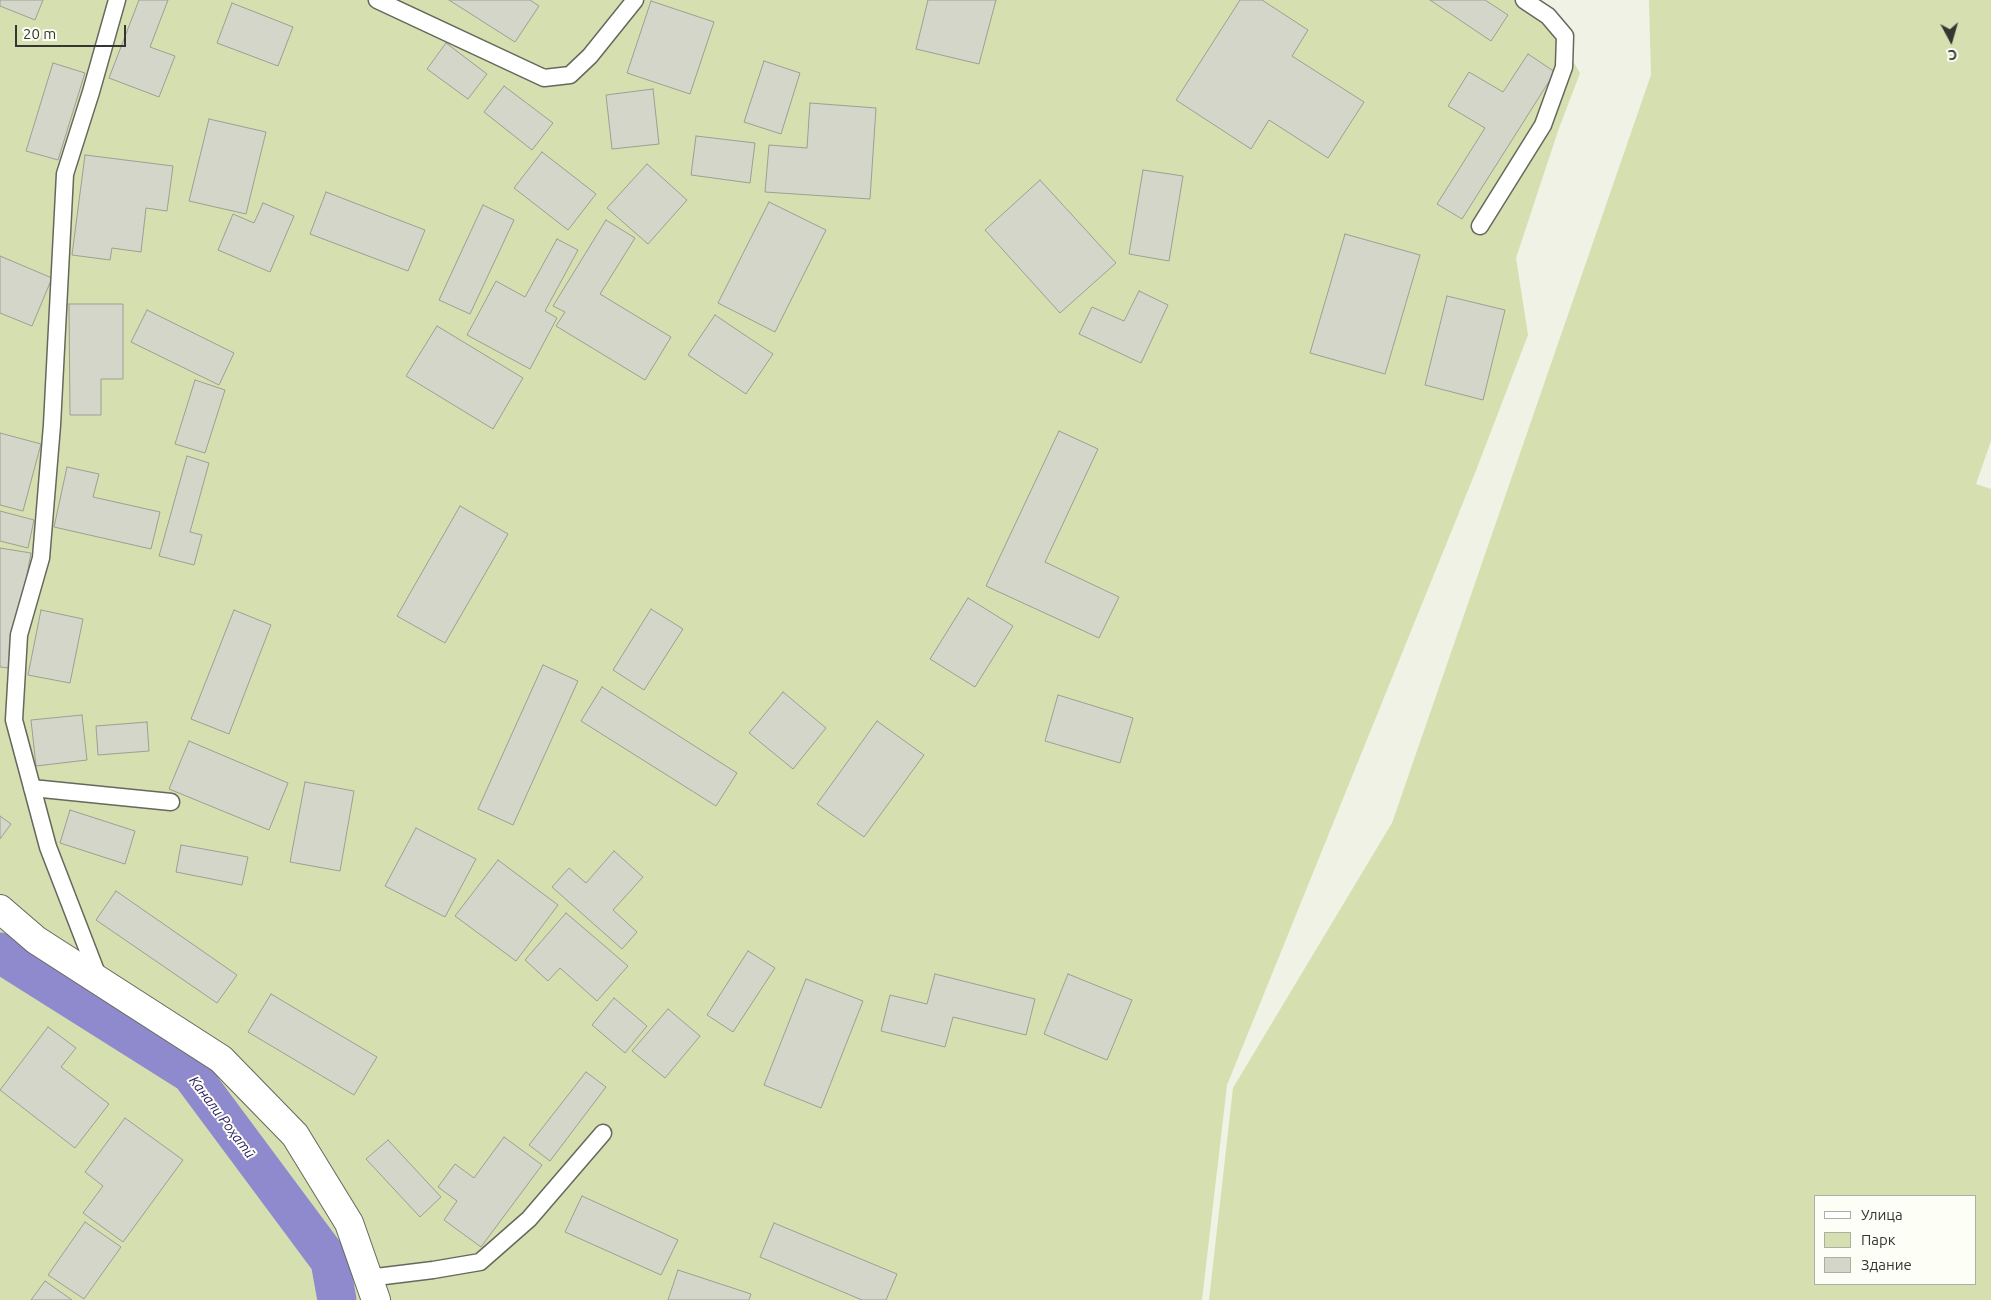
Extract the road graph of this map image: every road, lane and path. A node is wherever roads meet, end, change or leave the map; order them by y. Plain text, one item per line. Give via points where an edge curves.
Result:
1 (117, 0) edge
2 (377, 0) edge
3 (635, 0) edge
4 (1524, 0) edge
5 (1480, 226) dead end
6 (32, 788) junction
7 (171, 802) dead end
8 (0, 909) edge
9 (99, 980) junction
10 (603, 1133) dead end
11 (372, 1289) edge

1 - 6 lane via 65,174 52,425 41,558 19,635 14,710
2 - 3 lane via 544,78 570,75 590,56
4 - 5 lane via 1548,16 1564,36 1564,67 1543,125
6 - 7 lane
6 - 9 lane via 48,847
8 - 9 street via 36,940
9 - 11 street via 221,1059 295,1135 349,1223
10 - 11 lane via 529,1218 480,1262 433,1270

